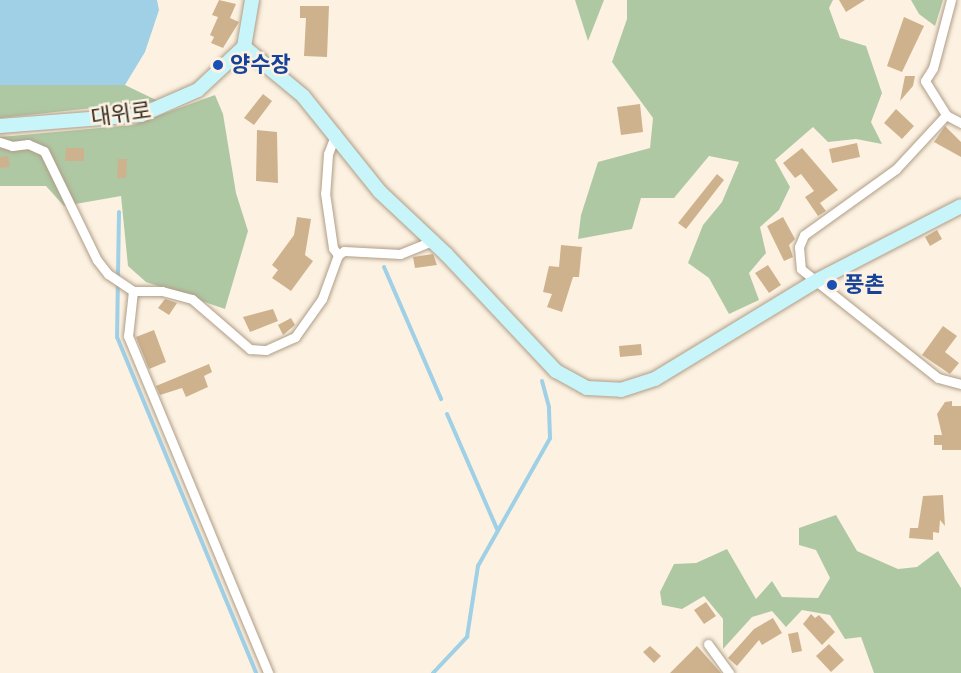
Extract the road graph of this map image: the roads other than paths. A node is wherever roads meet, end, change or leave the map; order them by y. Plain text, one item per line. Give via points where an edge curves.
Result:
1 (252, 0) edge
2 (951, 0) edge
3 (244, 47) junction
4 (946, 115) junction
5 (961, 123) edge
6 (0, 126) edge
7 (336, 133) junction
8 (0, 142) edge
9 (961, 206) edge
10 (432, 241) junction
11 (338, 255) junction
12 (816, 281) junction
13 (133, 291) junction
14 (961, 384) edge
15 (708, 644) dead end
16 (267, 673) edge
17 (729, 673) edge

1 - 3 street
2 - 4 street via 933,68 925,81
3 - 6 street, 대위로 via 198,90 141,115
3 - 7 street via 278,72
4 - 5 street
4 - 12 street via 896,169 804,235 799,247 801,269
7 - 10 street via 380,192
7 - 11 street via 328,154 325,193 333,248
8 - 13 street via 12,146 28,144 44,151 101,268
9 - 12 street
10 - 11 street via 400,254 344,251
10 - 12 street via 556,371 570,381 602,390 621,390 655,379
11 - 13 street via 322,299 295,337 266,350 250,349 192,299 162,291
12 - 14 street via 938,378
13 - 16 street via 128,336
15 - 17 street

